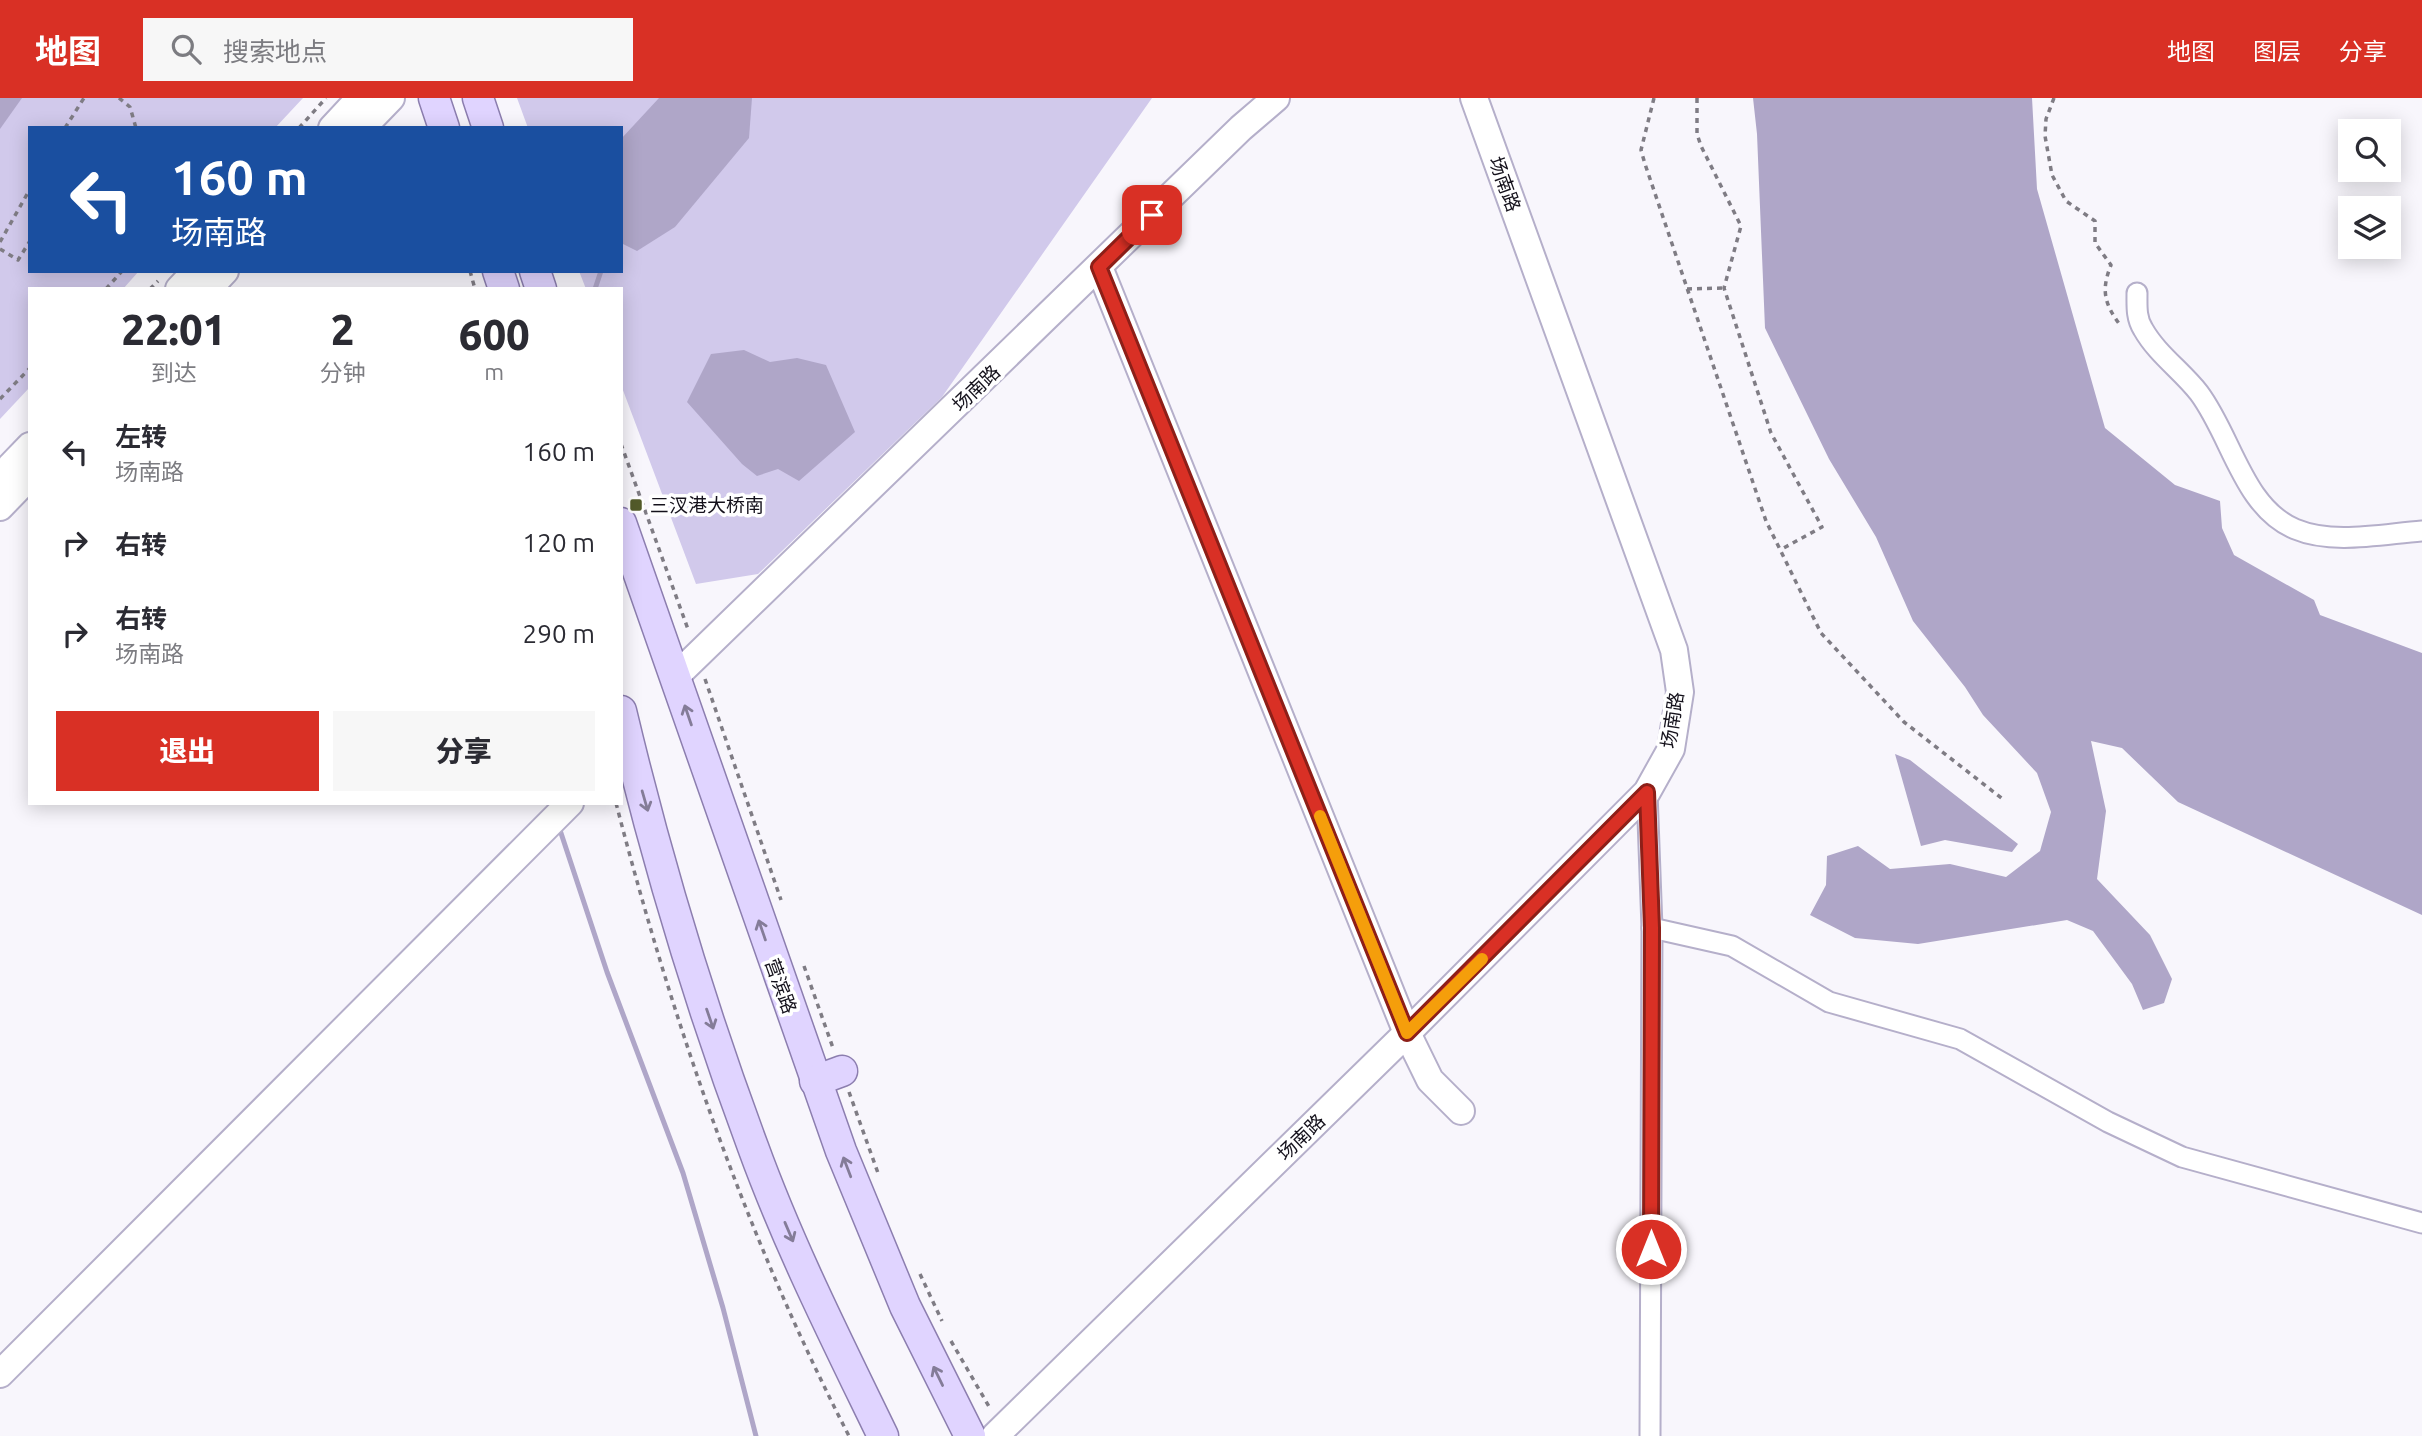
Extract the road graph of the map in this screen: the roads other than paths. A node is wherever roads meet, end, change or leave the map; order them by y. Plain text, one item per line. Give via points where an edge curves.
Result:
1 (360, 98) edge
2 (391, 98) edge
3 (434, 98) edge
4 (478, 98) edge
5 (1276, 98) edge
6 (1474, 98) edge
7 (334, 126) edge
8 (364, 126) edge
9 (443, 126) edge
10 (487, 126) edge
11 (1099, 267) junction
12 (194, 273) edge
13 (223, 273) edge
14 (181, 287) edge
15 (210, 287) edge
16 (2137, 293) dead end
17 (28, 448) edge
18 (0, 477) edge
19 (28, 478) edge
20 (0, 507) edge
21 (623, 529) edge
22 (2422, 531) edge
23 (675, 677) junction
24 (623, 730) edge
25 (625, 749) edge
26 (1647, 792) junction
27 (568, 805) edge
28 (1652, 928) junction
29 (1407, 1033) junction
30 (1461, 1111) dead end
31 (2422, 1223) edge
32 (0, 1374) edge
33 (999, 1433) edge
34 (883, 1436) edge
35 (970, 1436) edge
36 (1650, 1436) edge

1 - 7 street
2 - 8 street
3 - 9 main road
4 - 10 main road
5 - 11 street, 场南路
6 - 26 street, 场南路 via 1674,650 1680,692 1671,750
11 - 23 street, 场南路
11 - 29 street
12 - 14 street
13 - 15 street
16 - 22 street via 2142,328 2198,392 2230,444 2247,485 2276,519 2297,530 2336,537
17 - 18 street
19 - 20 street
21 - 23 main road, 营滨路
35 -> 23 main road, 营滨路 via 900,1294 828,1076
24 - 25 main road
25 -> 34 main road via 753,1148
26 - 28 street
26 - 29 street, 场南路
27 - 32 street
28 - 31 street via 1732,946 1829,1002 1961,1039 2108,1122 2182,1157
28 - 36 street
29 - 30 street via 1430,1080
29 - 33 street, 场南路

